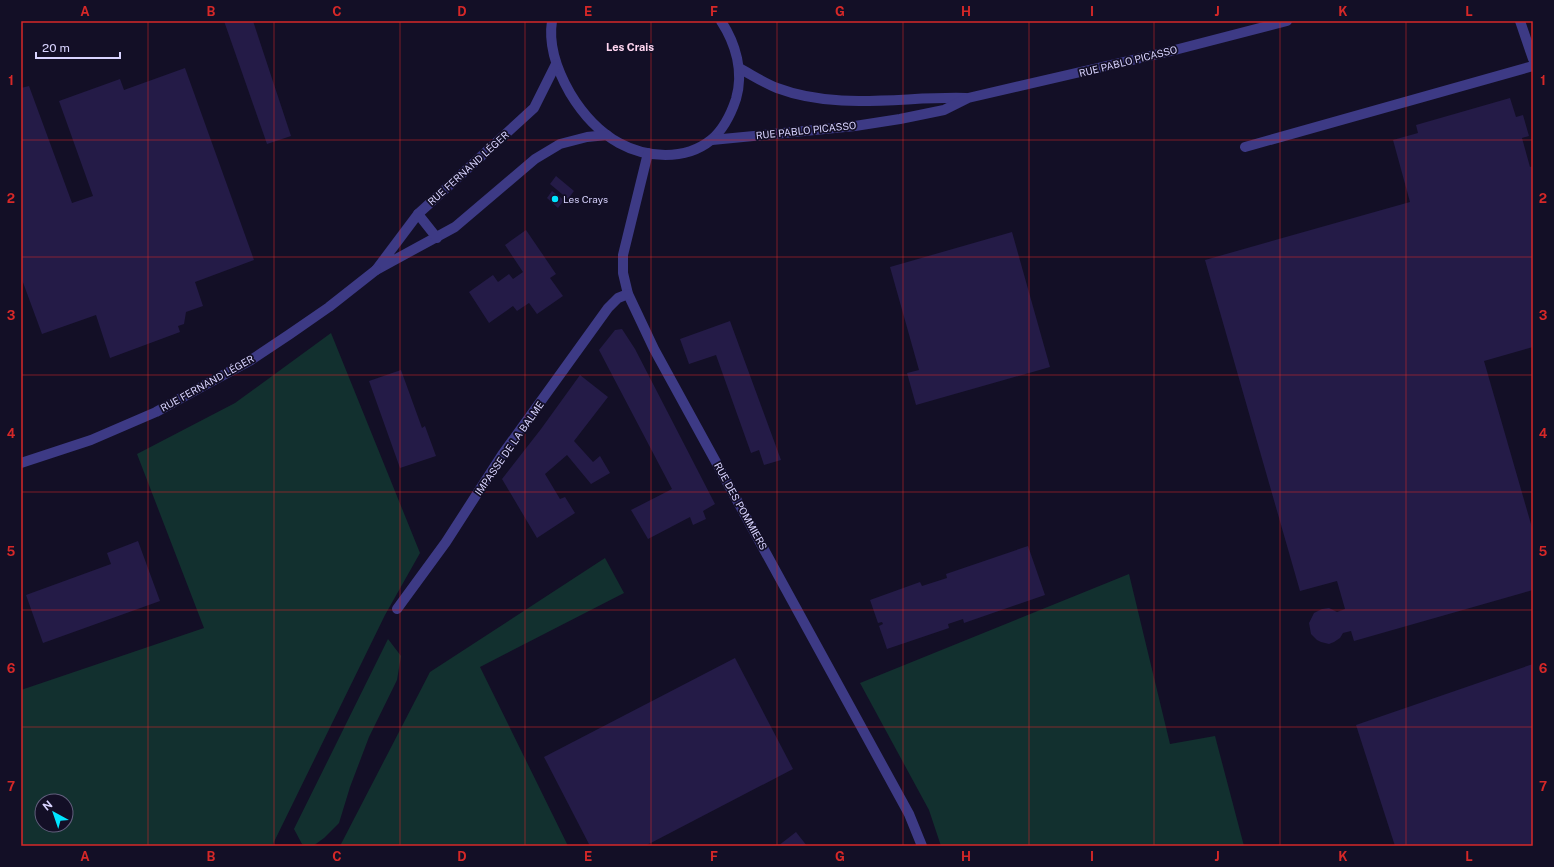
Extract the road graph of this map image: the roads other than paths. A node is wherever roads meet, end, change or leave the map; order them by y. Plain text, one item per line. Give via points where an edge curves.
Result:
1 (552, 21) edge
2 (721, 21) edge
3 (1287, 21) edge
4 (1520, 21) edge
5 (1533, 59) edge
6 (556, 64) junction
7 (1533, 66) edge
8 (739, 68) junction
9 (968, 98) junction
10 (607, 135) junction
11 (712, 140) junction
12 (1245, 147) dead end
13 (648, 153) junction
14 (418, 214) junction
15 (437, 238) junction
16 (376, 270) junction
17 (628, 294) junction
18 (21, 463) edge
19 (396, 609) dead end
20 (922, 846) edge

1 - 6 street
2 - 8 street via 731,41
3 - 9 street, RUE PABLO PICASSO
4 - 5 street
6 - 10 street via 575,102
6 - 14 street, RUE FERNAND LÉGER via 534,108
7 - 12 street
8 - 9 street, RUE PABLO PICASSO via 778,88 830,100
8 - 11 street via 737,94 732,112
9 - 11 street, RUE PABLO PICASSO via 944,110 900,119
10 - 13 street via 619,143
10 - 15 street, RUE FERNAND LÉGER via 560,144 535,159 455,227
11 - 13 street via 697,149 681,154
13 - 17 street, RUE DES POMMIERS via 623,255 623,273
14 - 15 street
14 - 16 street, RUE FERNAND LÉGER
15 - 16 street, RUE FERNAND LÉGER
16 - 18 street, RUE FERNAND LÉGER via 329,307 264,352 190,394 91,440
17 - 19 street, IMPASSE DE LA BALME via 618,298 608,308 502,455 446,542
17 - 20 street, RUE DES POMMIERS via 654,349 910,814

